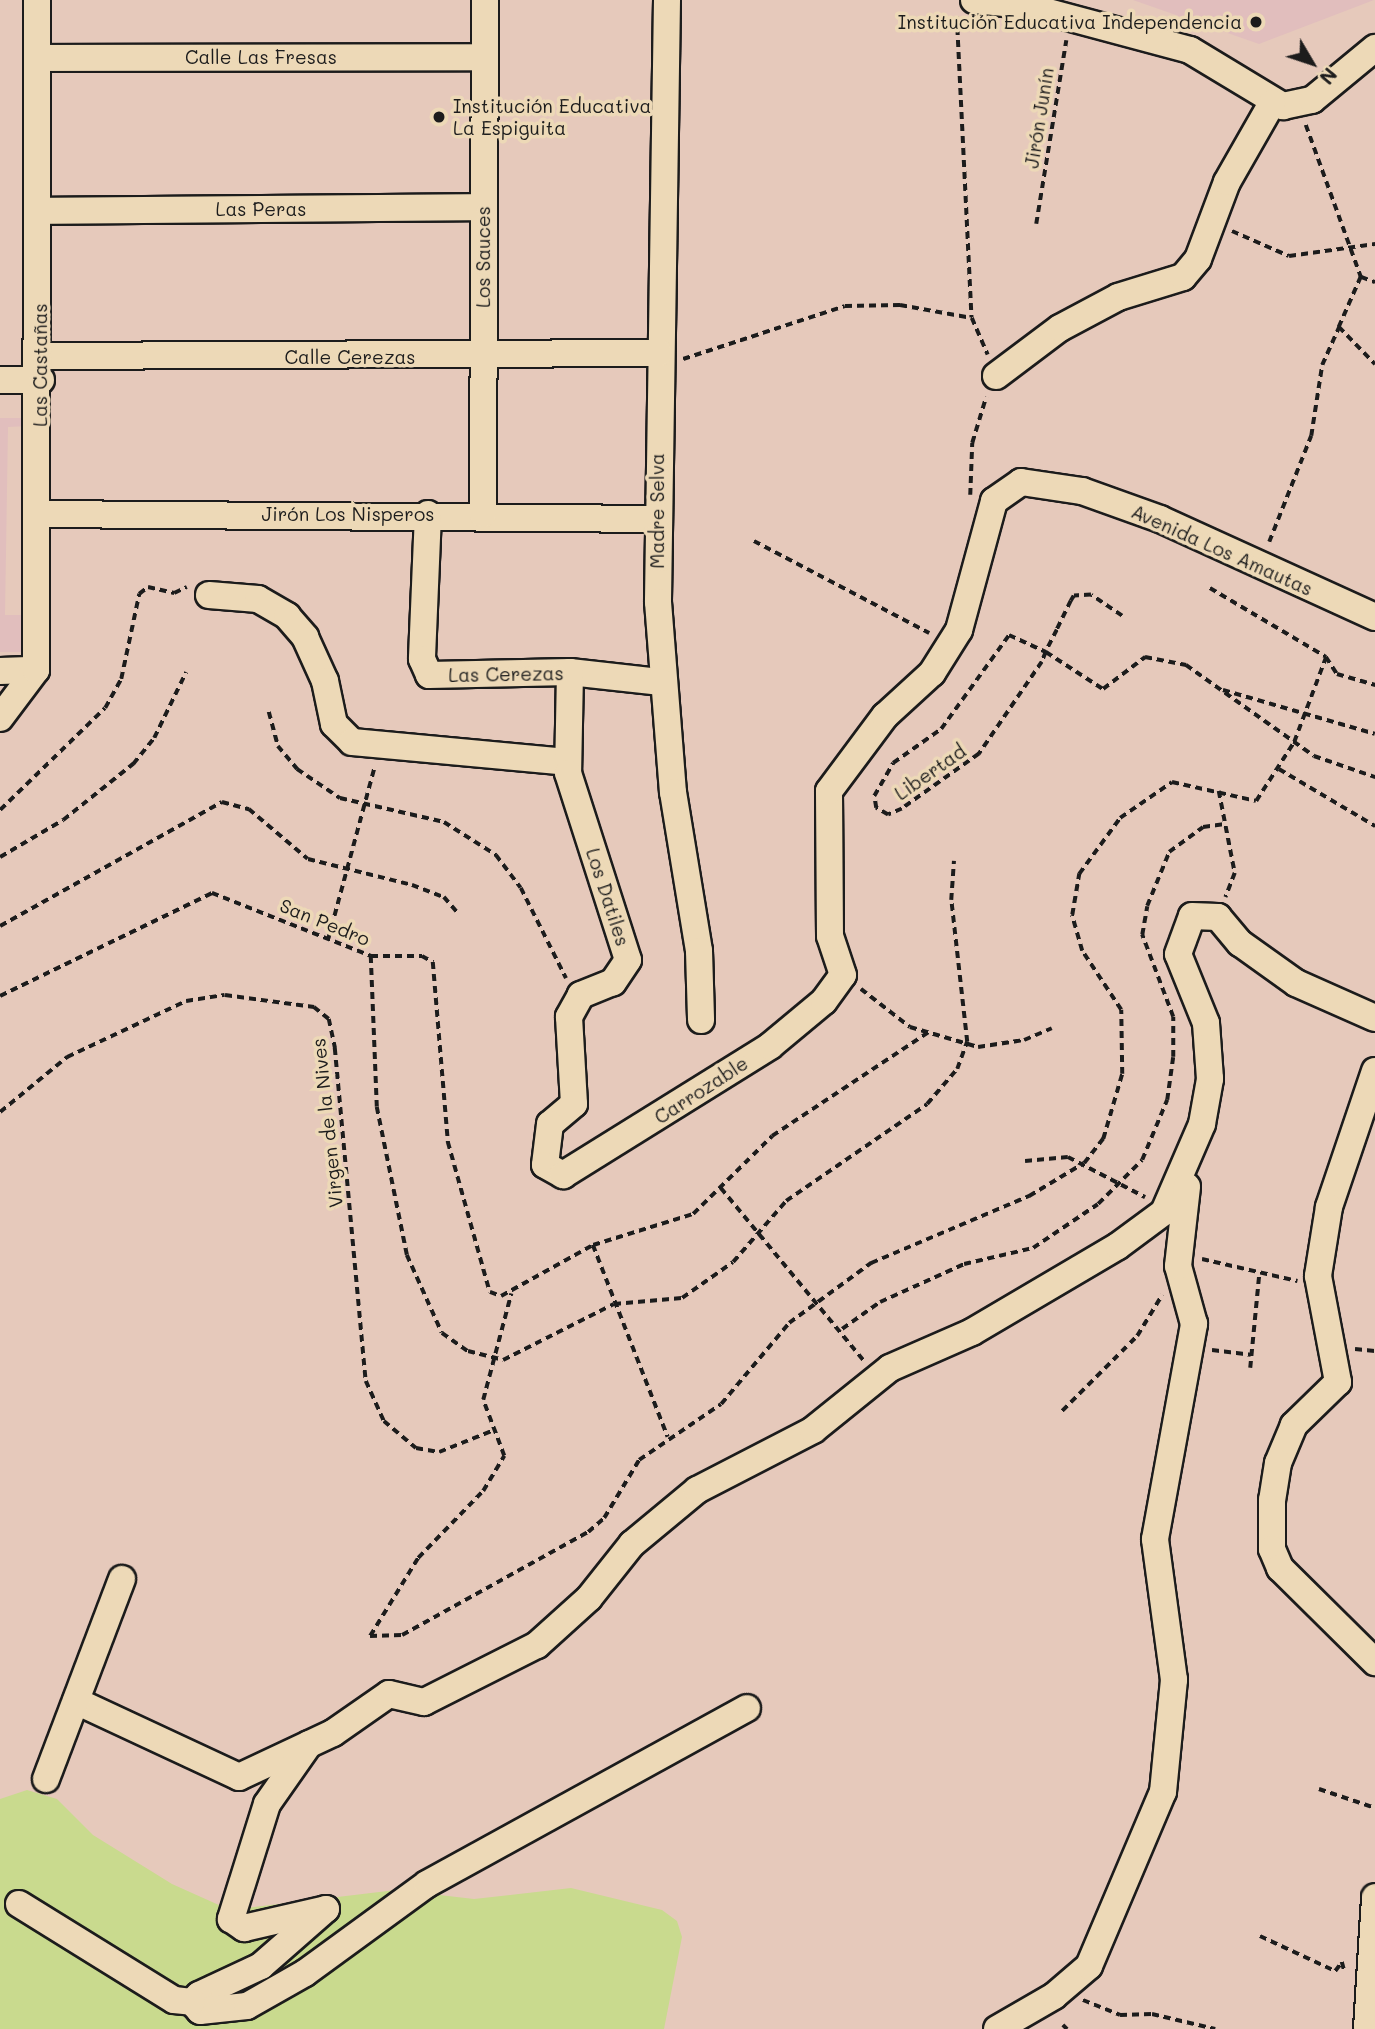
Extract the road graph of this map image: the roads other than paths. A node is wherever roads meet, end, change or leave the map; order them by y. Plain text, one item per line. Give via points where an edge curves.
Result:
1 (37, 0) edge
2 (485, 0) edge
3 (667, 0) edge
4 (974, 0) edge
5 (1375, 48) edge
6 (484, 57) junction
7 (37, 58) junction
8 (1272, 103) junction
9 (483, 207) junction
10 (39, 211) junction
11 (484, 357) junction
12 (658, 361) junction
13 (41, 368) junction
14 (996, 376) road end
15 (0, 380) edge
16 (39, 514) junction
17 (428, 514) junction
18 (483, 514) junction
19 (656, 519) junction
20 (209, 595) road end
21 (1375, 617) edge
22 (36, 670) junction
23 (0, 671) edge
24 (570, 672) junction
25 (661, 682) junction
26 (0, 718) edge
27 (567, 762) junction
28 (843, 975) joint
29 (1375, 1018) edge
30 (701, 1020) dead end
31 (1375, 1072) edge
32 (1202, 1124) junction
33 (545, 1165) joint
34 (122, 1578) dead end
35 (1375, 1662) edge
36 (76, 1701) junction
37 (747, 1708) dead end
38 (310, 1743) junction
39 (46, 1779) dead end
40 (1375, 1897) edge
41 (19, 1904) dead end
42 (192, 2002) junction
43 (997, 2029) edge
44 (1367, 2029) edge

1 - 7 street, Las Castañas
2 - 6 street, Los Sauces
3 - 12 street, Madre Selva
4 - 8 street via 1070,17 1190,50
5 - 8 street via 1300,102
6 - 7 street, Calle Las Fresas
6 - 9 street, Los Sauces
7 - 10 street, Las Castañas
8 - 14 street via 1227,182 1215,222 1183,277 1118,297 1059,328
9 - 10 street, Las Peras
9 - 11 street, Los Sauces
10 - 13 street, Las Castañas
11 - 12 street, Calle Cerezas
11 - 13 street, Calle Cerezas
11 - 18 street, Los Sauces
12 - 19 street, Madre Selva
13 - 15 street, Calle Cerezas
13 - 16 street, Las Castañas
16 - 17 street, Jirón Los Nisperos
16 - 22 street, Las Castañas
17 - 18 street, Jirón Los Nisperos
17 - 24 street, Las Cerezas via 422,659 429,675
18 - 19 street, Jirón Los Nisperos
19 - 25 street, Madre Selva
20 - 27 street via 258,599 287,617 317,662 341,735 377,745
21 - 28 street, Avenida Los Amautas via 1082,491 1021,482 994,501 971,597 932,673 885,716 829,791 830,936
22 - 23 street
22 - 26 street
24 - 25 street, Las Cerezas
24 - 27 street, Los Datiles
25 - 30 street, Madre Selva via 699,951
27 - 33 street, Los Datiles via 628,960 613,982 581,995 569,1017 574,1104 550,1124
28 - 33 street, Carrozable via 824,1001 770,1046 666,1114 563,1175
29 - 32 street via 1296,983 1240,943 1218,917 1192,916 1178,940 1206,1023 1210,1079
31 - 35 street via 1329,1207 1320,1284 1338,1382 1294,1425 1278,1463 1272,1549 1304,1596
32 - 38 street via 1164,1212 1052,1286 876,1378 813,1430 697,1490 632,1544 589,1598 537,1646 424,1702 389,1693
32 - 43 street via 1178,1259 1191,1301 1190,1347 1157,1501 1156,1539 1174,1680 1163,1792 1089,1966 1077,1980
34 - 36 street
36 - 38 street via 239,1777
36 - 39 street
37 - 42 street via 427,1884 306,1973 247,2006 208,2013
38 - 42 street via 267,1804 231,1919 244,1928 326,1909 261,1966
40 - 44 street via 1366,1968
41 - 42 street via 174,2000

